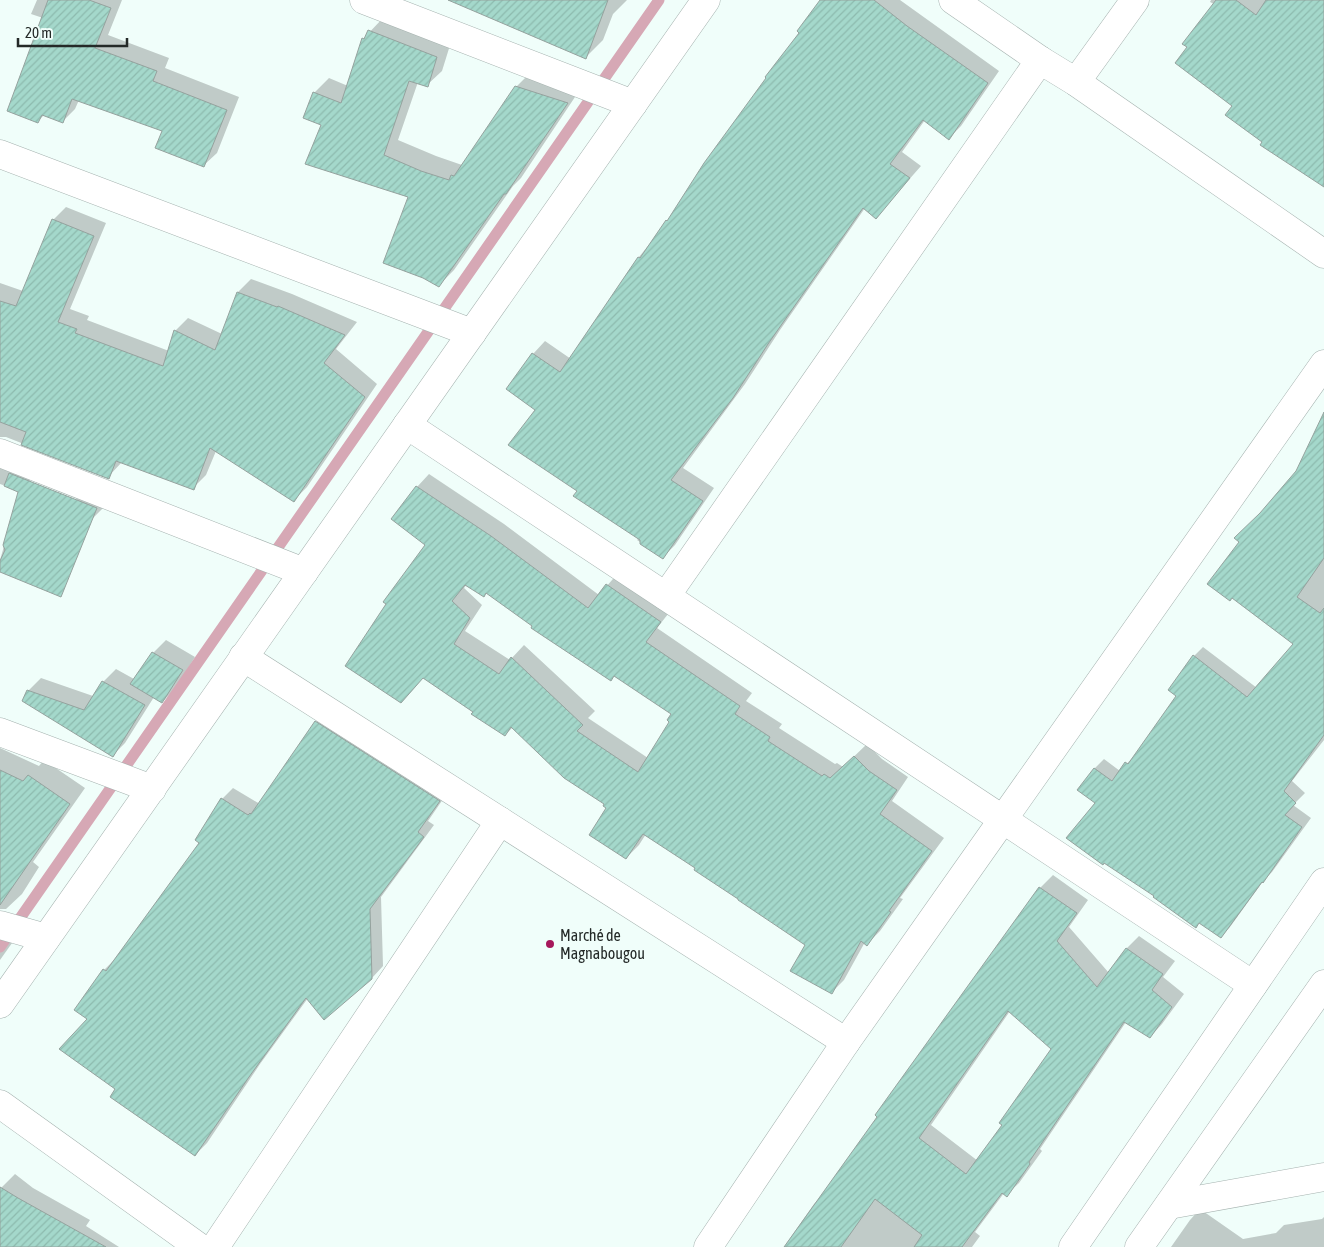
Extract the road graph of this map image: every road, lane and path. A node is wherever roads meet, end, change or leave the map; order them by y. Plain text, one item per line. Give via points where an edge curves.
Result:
1 (364, 0) edge
2 (706, 0) edge
3 (953, 0) edge
4 (1135, 0) edge
5 (1040, 60) junction
6 (1076, 82) junction
7 (633, 104) junction
8 (0, 154) edge
9 (1324, 254) edge
10 (472, 333) junction
11 (1324, 364) edge
12 (407, 425) junction
13 (0, 453) edge
14 (304, 572) junction
15 (666, 596) junction
16 (243, 657) junction
17 (0, 732) edge
18 (152, 789) junction
19 (500, 821) junction
20 (1004, 821) junction
21 (1324, 882) edge
22 (0, 925) edge
23 (46, 938) junction
24 (1324, 984) edge
25 (1253, 985) junction
26 (0, 1004) edge
27 (846, 1042) junction
28 (0, 1104) edge
29 (1324, 1176) edge
30 (1169, 1205) junction
31 (199, 1247) edge
32 (215, 1247) edge
33 (708, 1247) edge
34 (1073, 1247) edge
35 (1139, 1247) edge

1 - 7 street
2 - 7 street
3 - 5 street
4 - 6 street
5 - 6 street
5 - 15 street
6 - 9 street
7 - 10 street
8 - 10 street
10 - 12 street
11 - 20 street
12 - 14 street
12 - 15 street
13 - 14 street
14 - 16 street
15 - 20 street
16 - 18 street
16 - 19 street
17 - 18 street
18 - 23 street
19 - 27 street
19 - 32 street
20 - 25 street
20 - 27 street
21 - 25 street
22 - 23 street
23 - 26 street
24 - 30 street
25 - 34 street
27 - 33 street
28 - 31 street
29 - 30 street
30 - 35 street

